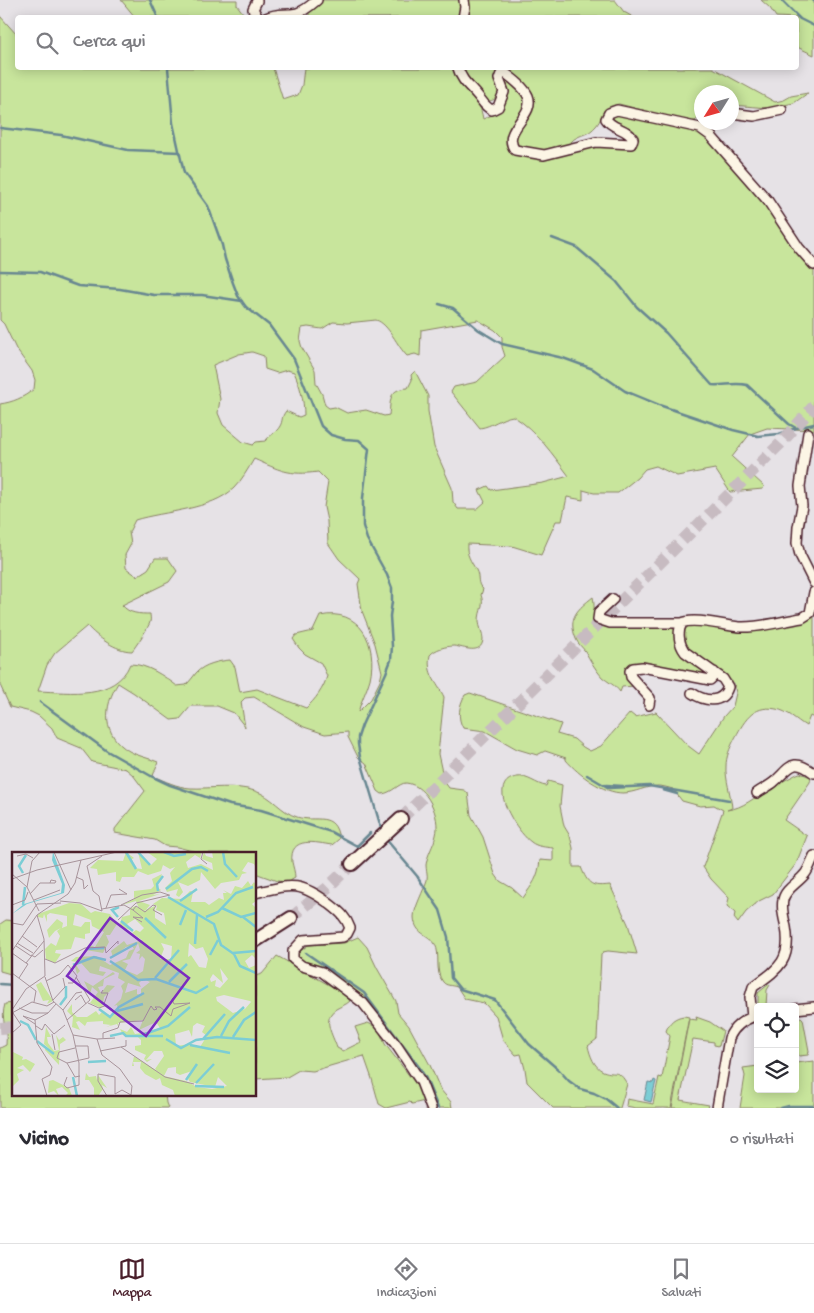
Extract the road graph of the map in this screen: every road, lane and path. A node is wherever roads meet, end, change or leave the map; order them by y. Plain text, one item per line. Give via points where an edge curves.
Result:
1 (317, 0) edge
2 (464, 0) edge
3 (257, 1) edge
4 (256, 15) edge
5 (273, 15) edge
6 (464, 15) edge
7 (458, 70) edge
8 (782, 110) dead end
9 (739, 114) edge
10 (694, 123) edge
11 (707, 130) edge
12 (814, 265) edge
13 (808, 434) dead end
14 (814, 583) edge
15 (814, 592) edge
16 (613, 599) dead end
17 (682, 623) junction
18 (714, 672) junction
19 (692, 693) dead end
20 (649, 706) dead end
21 (814, 773) edge
22 (757, 793) dead end
23 (401, 819) tunnel mouth
24 (814, 856) edge
25 (352, 864) tunnel mouth
26 (256, 893) edge
27 (291, 918) tunnel mouth
28 (256, 940) edge
29 (814, 1007) edge
30 (799, 1009) edge
31 (754, 1010) edge
32 (754, 1016) edge
33 (430, 1108) edge
34 (717, 1108) edge

1 - 5 street via 302,11
2 - 6 street
3 - 4 street via 253,9
7 - 10 street via 467,85 492,110 498,107 504,92 499,79 501,74 506,73 526,93 529,99 525,114 511,136 515,150 544,155 596,142 630,144 632,136 606,119 617,110
8 - 9 street via 754,116
11 - 12 street via 768,201
13 - 14 street via 800,486 802,506 797,544
15 - 17 street via 810,613 802,618 743,627
16 - 17 street via 599,612 598,619 610,623
17 - 18 street via 679,632 681,647
18 - 19 street via 727,684 723,695 707,700
18 - 20 street via 710,680 642,667 632,668 630,675 650,698
21 - 22 street via 805,767 792,765
23 - 25 main road
24 - 31 street via 805,874 783,899 787,953 777,969 753,987
26 - 33 street via 292,886 306,888 342,913 350,928 347,934 303,940 292,951 293,959 302,966 322,972 364,1004 421,1082
27 - 28 main road
29 - 30 street
32 - 34 street via 741,1022 729,1038

